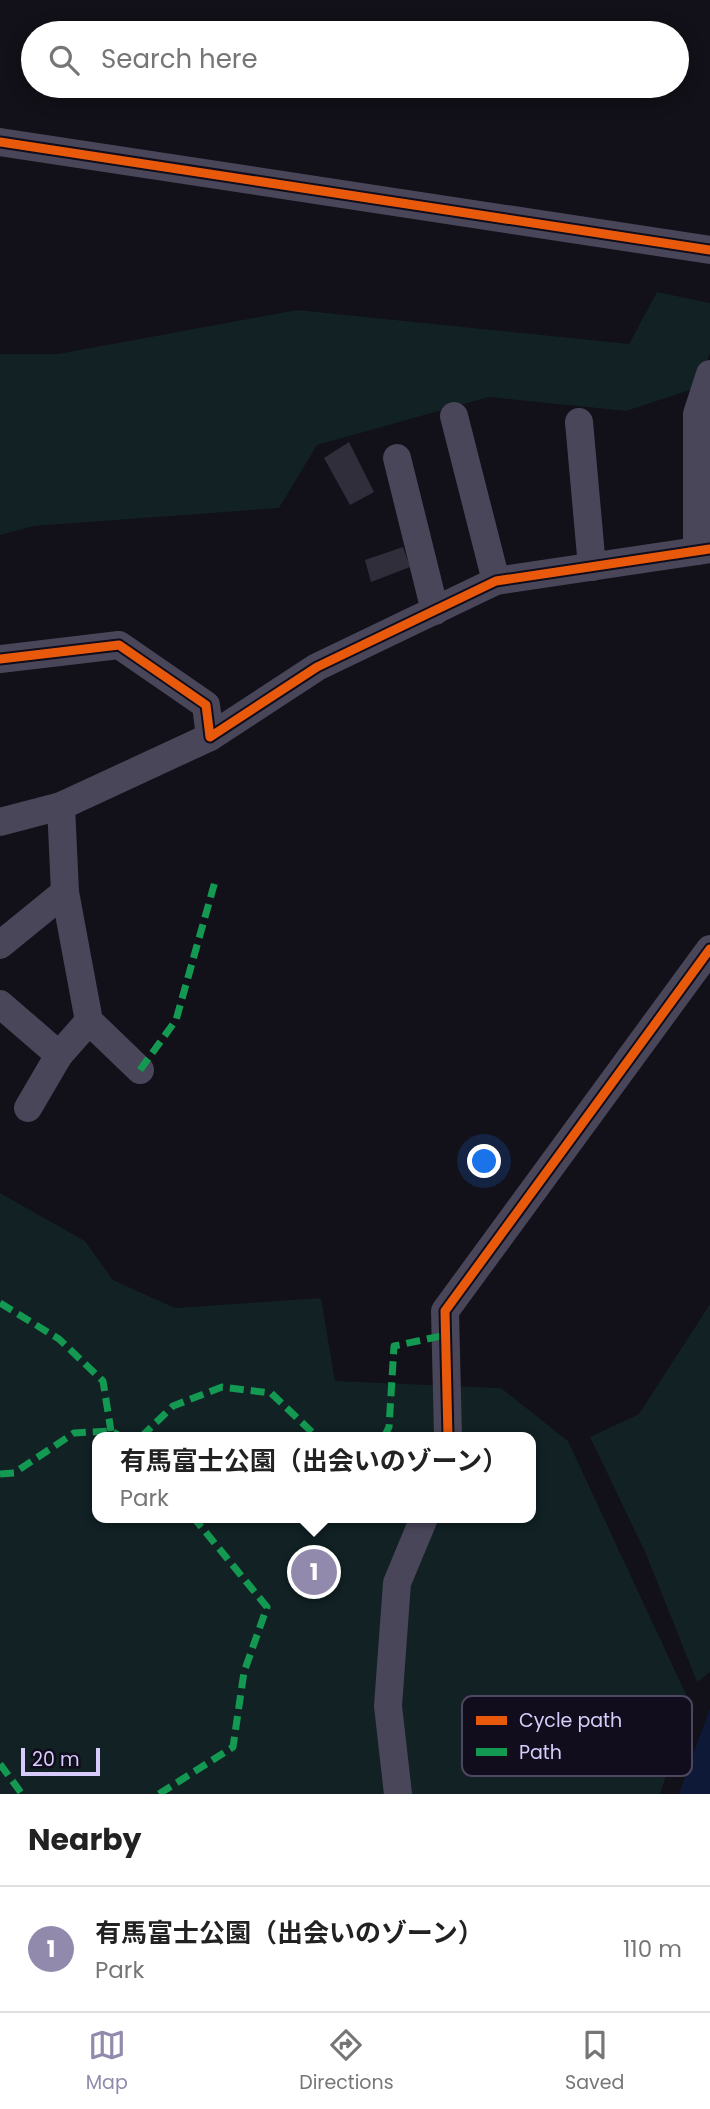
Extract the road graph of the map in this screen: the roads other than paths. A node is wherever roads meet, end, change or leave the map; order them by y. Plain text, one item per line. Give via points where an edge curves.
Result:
1 (0, 142) edge
2 (710, 250) edge
3 (710, 374) edge
4 (453, 416) dead end
5 (579, 422) dead end
6 (397, 458) dead end
7 (703, 550) edge
8 (592, 567) junction
9 (496, 581) junction
10 (435, 611) junction
11 (0, 659) edge
12 (210, 737) junction
13 (61, 806) junction
14 (0, 822) edge
15 (65, 892) junction
16 (0, 945) edge
17 (710, 949) edge
18 (0, 1004) edge
19 (89, 1021) junction
20 (59, 1055) junction
21 (140, 1070) dead end
22 (28, 1108) dead end
23 (447, 1432) edge
24 (422, 1523) edge
25 (398, 1794) edge

1 - 2 street
3 - 7 street via 697,414
4 - 9 street
5 - 8 street
6 - 10 street
7 - 8 street
8 - 9 street
9 - 10 street
10 - 12 street via 317,667
11 - 12 street via 120,645 206,705
12 - 13 street
13 - 14 street
13 - 15 street
15 - 16 street
15 - 19 street
17 - 23 street via 445,1311
18 - 20 street
19 - 20 street
19 - 21 street
20 - 22 street
24 - 25 street via 397,1583 388,1706

